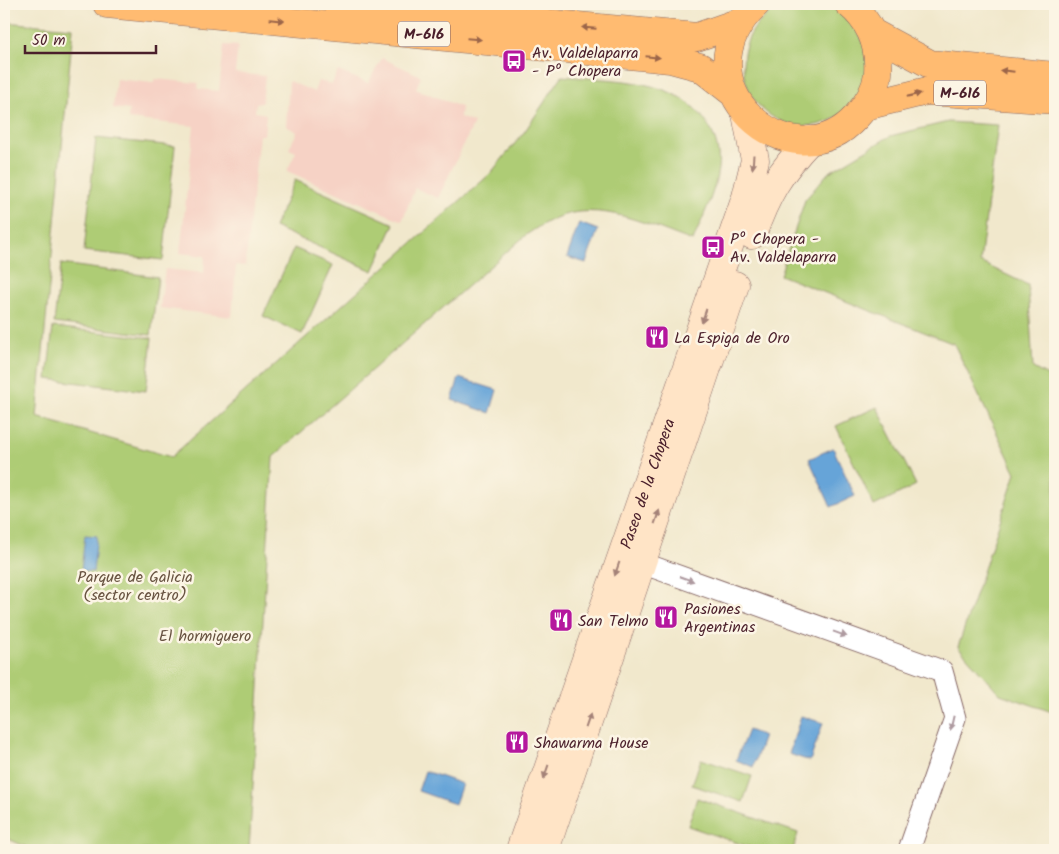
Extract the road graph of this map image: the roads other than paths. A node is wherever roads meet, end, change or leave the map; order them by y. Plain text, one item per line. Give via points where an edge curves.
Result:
1 (107, 4) edge
2 (337, 4) edge
3 (849, 4) edge
4 (748, 13) edge
5 (873, 33) junction
6 (1055, 76) edge
7 (1055, 100) edge
8 (739, 103) junction
9 (866, 106) junction
10 (810, 140) junction
11 (642, 563) junction
12 (520, 850) edge
13 (545, 850) edge
14 (909, 850) edge

1 -> 8 highway, M-616 via 670,59 700,67
4 -> 2 highway, M-616 via 697,37
3 - 5 highway, M-616 via 860,13
4 - 8 highway, M-616 via 730,44 727,68
6 -> 5 highway, M-616 via 930,64
5 - 9 highway, M-616 via 879,57 877,83
9 -> 7 highway, M-616 via 927,92
8 - 10 highway, M-616 via 764,129 786,138
8 -> 12 main road, Paseo de la Chopera via 755,160 746,197
9 - 10 highway, M-616 via 851,123 832,135
11 -> 10 main road, Paseo de la Chopera via 761,208 783,169
13 -> 11 main road, Paseo de la Chopera
11 -> 14 street via 942,670 955,718

